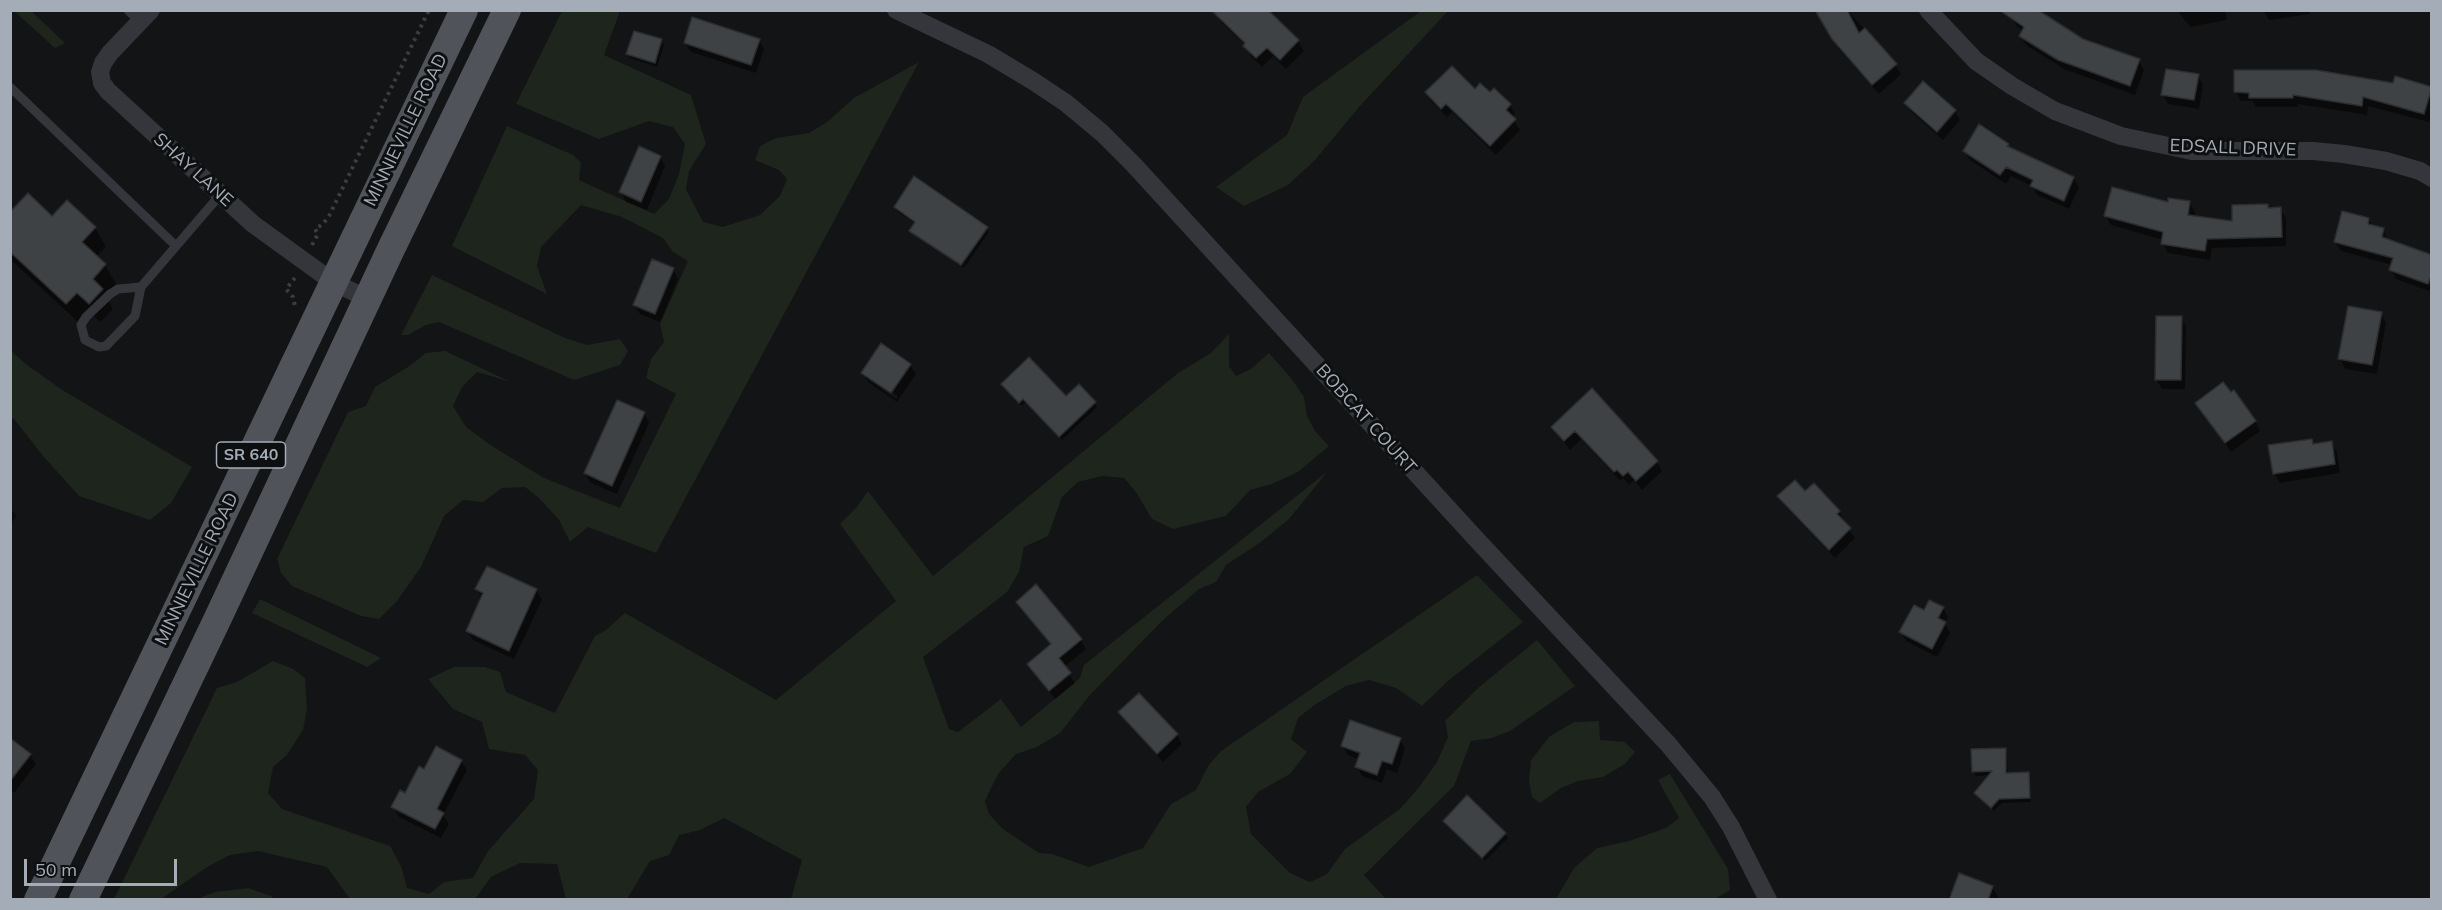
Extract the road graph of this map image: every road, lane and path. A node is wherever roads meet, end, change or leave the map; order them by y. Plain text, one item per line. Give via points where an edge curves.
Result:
1 (429, 10) edge
2 (464, 10) edge
3 (507, 10) edge
4 (896, 10) edge
5 (1928, 10) edge
6 (140, 14) edge
7 (12, 91) edge
8 (2432, 178) edge
9 (220, 195) junction
10 (318, 234) dead end
11 (176, 246) junction
12 (333, 282) junction
13 (141, 287) junction
14 (368, 299) junction
15 (38, 900) edge
16 (83, 900) edge
17 (1768, 900) edge

1 - 10 path via 332,209 315,229
2 - 12 main road, MINNIEVILLE ROAD / SR 640
3 - 14 main road, SR 640
4 - 17 street, BOBCAT COURT via 988,54 1033,81 1066,103 1134,165 1668,744 1712,797
5 - 8 street, EDSALL DRIVE via 1976,60 2012,86 2055,111 2121,136 2192,151 2344,154 2386,161
6 - 9 street, SHAY LANE via 103,63 102,83
7 - 11 lane
9 - 11 lane
9 - 12 street, SHAY LANE
11 - 13 lane
12 - 14 street, SHAY LANE
12 - 15 main road, MINNIEVILLE ROAD / SR 640
13 - 13 lane via 118,289 110,294 81,325 85,340 106,346 135,316
14 - 16 main road, SR 640

